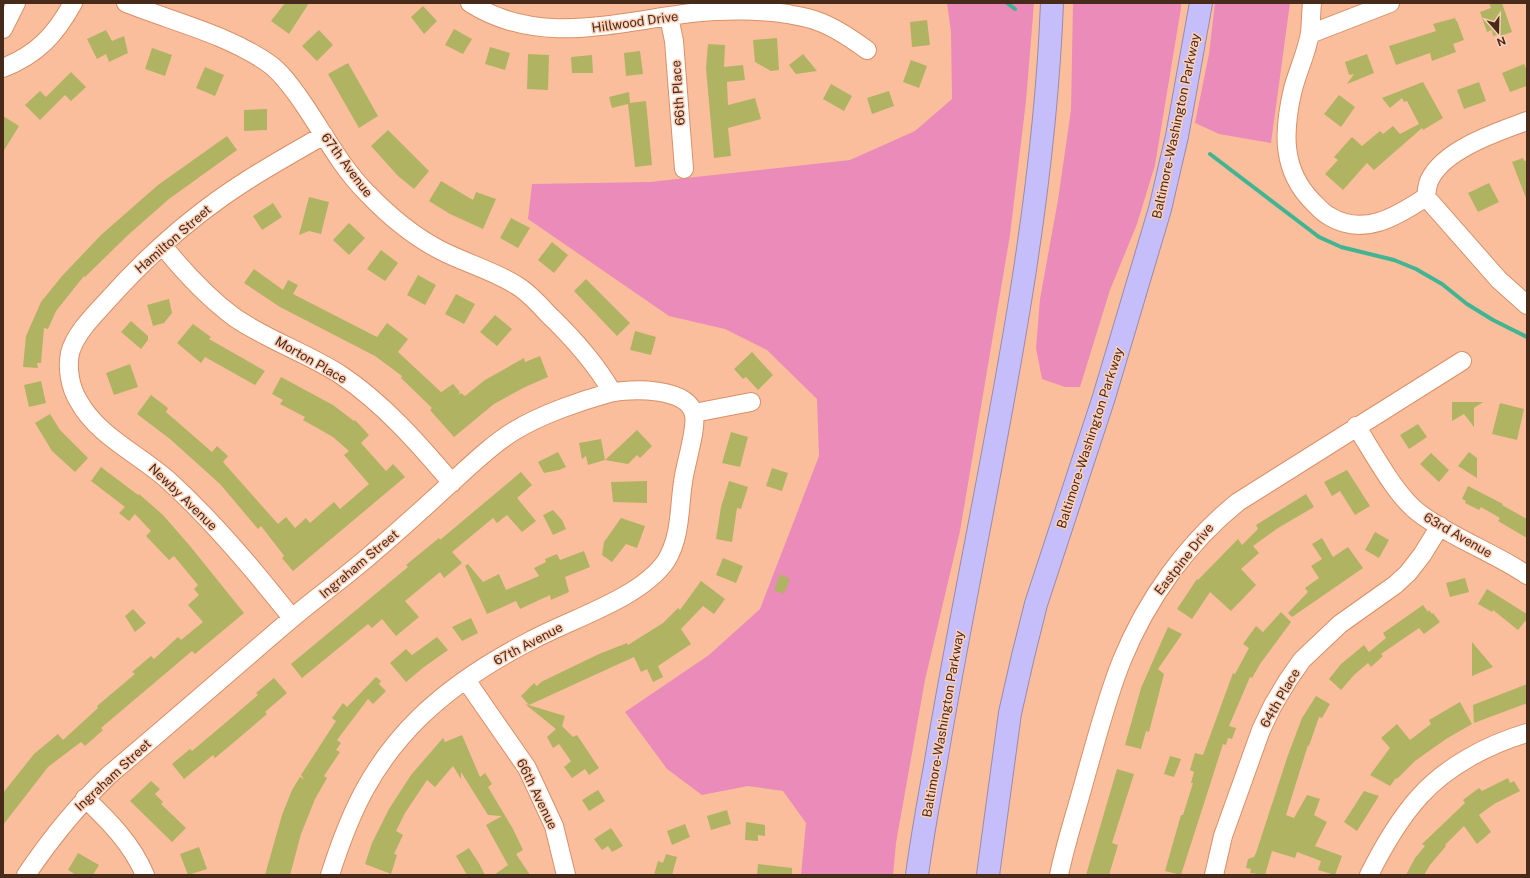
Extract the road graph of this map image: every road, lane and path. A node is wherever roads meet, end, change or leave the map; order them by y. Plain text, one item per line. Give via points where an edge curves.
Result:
1 (16, 3) edge
2 (73, 3) edge
3 (126, 3) edge
4 (470, 3) edge
5 (1052, 3) edge
6 (1201, 3) edge
7 (1312, 3) edge
8 (1390, 3) edge
9 (668, 17) junction
10 (3, 29) edge
11 (1310, 34) junction
12 (867, 50) dead end
13 (3, 68) edge
14 (1527, 121) edge
15 (324, 136) junction
16 (684, 169) dead end
17 (1426, 197) junction
18 (163, 246) junction
19 (1527, 305) edge
20 (1462, 361) dead end
21 (71, 382) joint
22 (612, 392) junction
23 (751, 402) dead end
24 (694, 413) junction
25 (1356, 426) junction
26 (452, 483) junction
27 (1440, 526) junction
28 (1527, 575) edge
29 (292, 618) junction
30 (466, 680) junction
31 (1527, 733) edge
32 (85, 798) junction
33 (26, 875) edge
34 (145, 875) edge
35 (330, 875) edge
36 (566, 875) edge
37 (917, 875) edge
38 (988, 875) edge
39 (1058, 875) edge
40 (1214, 875) edge
41 (1369, 875) edge

1 - 10 street
2 - 13 street via 55,32 43,45 28,56
3 - 15 street, 67th Avenue via 225,39 270,64 288,83
4 - 9 street, Hillwood Drive via 502,19 524,26 556,29 611,26
5 - 37 highway, Baltimore-Washington Parkway via 1046,113 1023,285 944,709
6 - 38 highway, Baltimore-Washington Parkway via 1178,129 1160,209 1104,397 1036,604 1023,656 1010,713
7 - 11 street
8 - 11 street
9 - 12 street, Hillwood Drive via 721,11 773,12 817,21 851,38
9 - 16 street, 66th Place via 674,40
11 - 17 street via 1293,90 1286,148 1296,181 1324,214 1339,223 1355,226 1370,225 1392,217
14 - 17 street via 1452,155 1429,180
15 - 18 street, Hamilton Street via 245,182 202,213
15 - 22 street, 67th Avenue via 366,192 401,224 440,250 517,285 534,300 601,372
17 - 19 street via 1499,280
18 - 21 street, Hamilton Street via 119,287 79,334 70,352 68,367
18 - 26 street, Morton Place via 184,272 234,317 342,375 363,392 405,431
20 - 25 street, Eastpine Drive
21 - 29 street, Newby Avenue via 77,399 93,422 149,464 189,500
22 - 24 street, Ingraham Street via 657,391 672,394 690,406
22 - 26 street, Ingraham Street via 541,417 514,431 487,451
23 - 24 street
24 - 30 street, 67th Avenue via 675,541 665,562 633,591 532,639
25 - 27 street, 63rd Avenue via 1400,492 1417,512
25 - 39 street, Eastpine Drive via 1214,520 1154,598 1122,659 1110,692
26 - 29 street, Ingraham Street via 347,576
27 - 28 street, 63rd Avenue
27 - 40 street, 64th Place via 1408,573 1340,624 1302,660 1288,680 1261,730 1223,836
29 - 32 street, Ingraham Street
30 - 35 street, 67th Avenue via 420,717 394,745 369,780 353,809
30 - 36 street, 66th Avenue via 527,768 554,826
31 - 41 street via 1476,754 1425,791 1387,839
32 - 33 street, Ingraham Street via 57,831
32 - 34 street via 115,827 138,860

